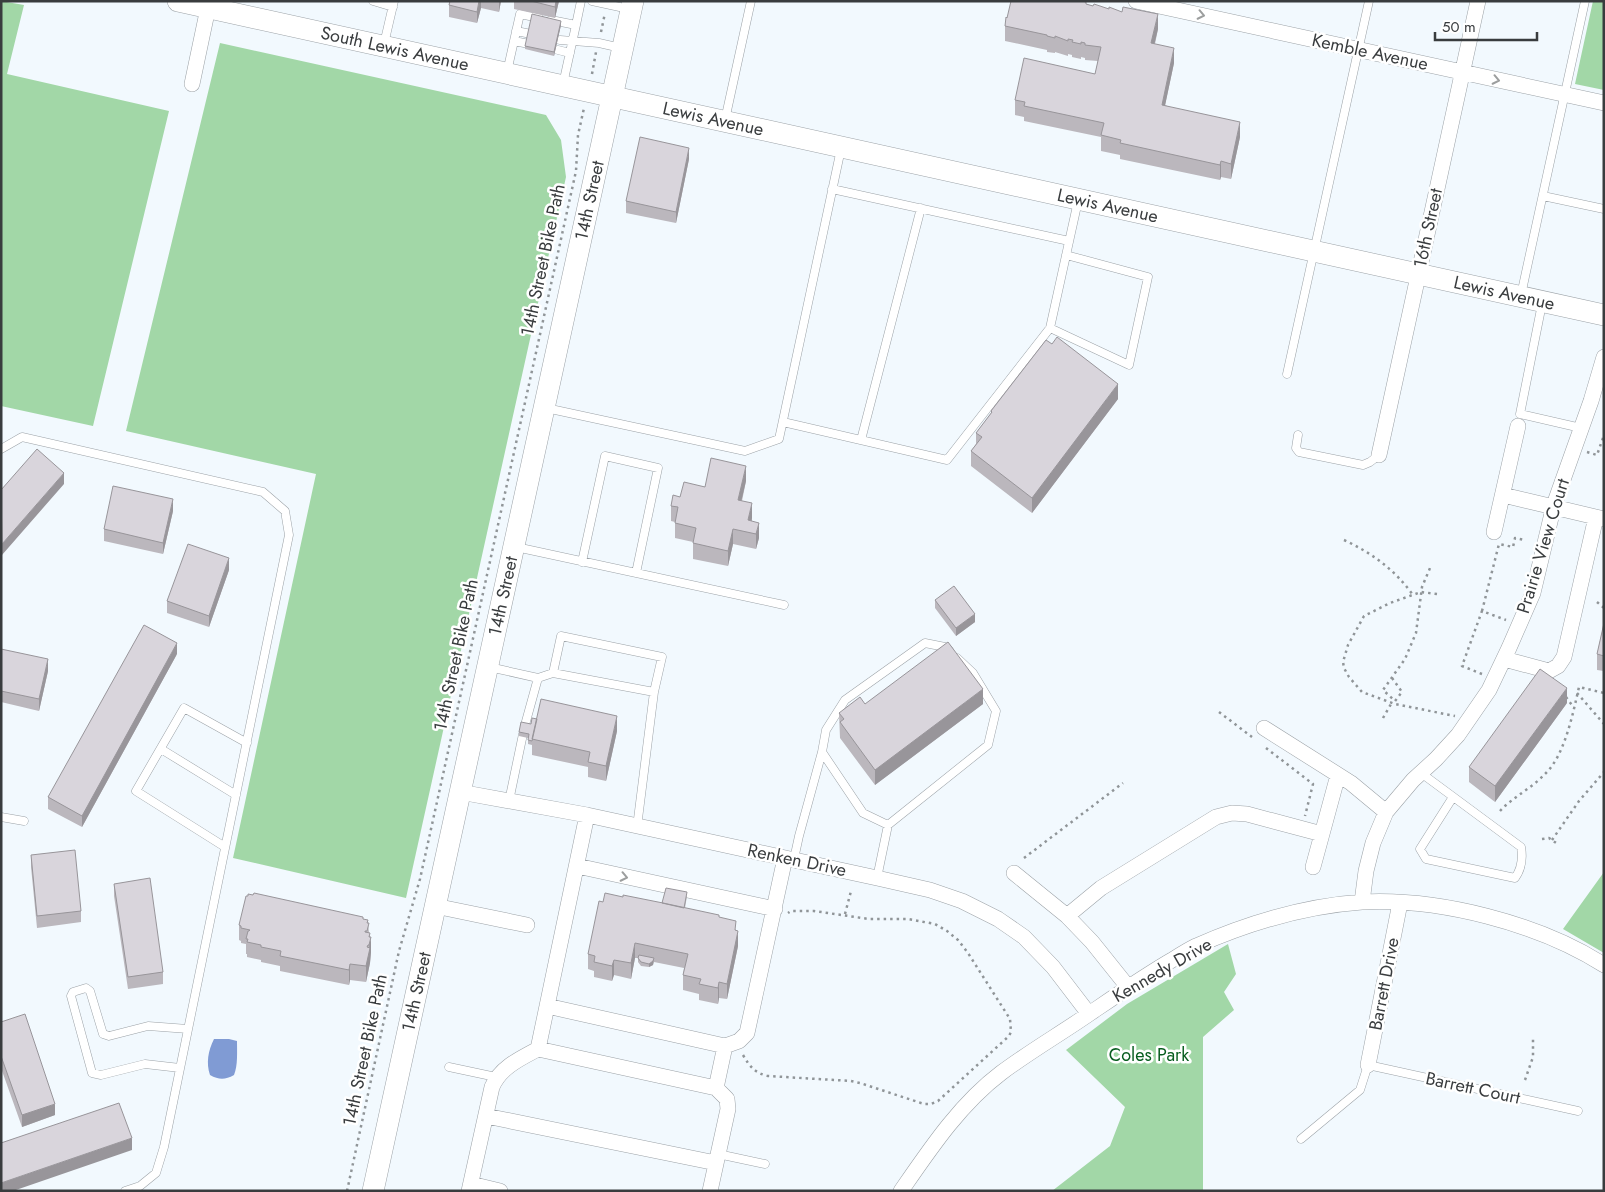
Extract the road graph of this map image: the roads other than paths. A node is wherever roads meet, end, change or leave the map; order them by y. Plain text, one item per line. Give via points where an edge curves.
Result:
1 (178, 1) edge
2 (373, 1) edge
3 (581, 1) edge
4 (592, 1) edge
5 (751, 1) edge
6 (1136, 1) edge
7 (1369, 1) edge
8 (1478, 1) edge
9 (1585, 1) edge
10 (393, 4) edge
11 (632, 6) edge
12 (208, 8) junction
13 (576, 25) junction
14 (516, 31) junction
15 (532, 34) edge
16 (560, 40) edge
17 (514, 41) junction
18 (572, 42) junction
19 (529, 44) edge
20 (383, 46) junction
21 (623, 48) junction
22 (558, 50) dead end
23 (1359, 50) junction
24 (570, 53) junction
25 (1462, 72) junction
26 (507, 74) junction
27 (192, 84) dead end
28 (563, 86) junction
29 (1565, 95) junction
30 (612, 96) junction
31 (1604, 103) edge
32 (725, 122) junction
33 (841, 147) junction
34 (832, 189) junction
35 (1543, 196) junction
36 (1078, 200) junction
37 (921, 208) junction
38 (1604, 209) edge
39 (1069, 241) junction
40 (1314, 252) junction
41 (1066, 255) junction
42 (1418, 275) junction
43 (1521, 297) junction
44 (1542, 302) junction
45 (1604, 315) edge
46 (1050, 328) junction
47 (1604, 357) edge
48 (1287, 374) dead end
49 (544, 408) junction
50 (783, 422) junction
51 (1518, 426) dead end
52 (1581, 428) junction
53 (1298, 435) dead end
54 (862, 440) junction
55 (1, 449) edge
56 (1379, 455) joint
57 (1503, 494) junction
58 (1554, 506) junction
59 (1600, 518) edge
60 (1494, 532) dead end
61 (514, 546) junction
62 (582, 562) junction
63 (636, 573) junction
64 (784, 605) dead end
65 (1504, 659) junction
66 (488, 667) junction
67 (553, 673) junction
68 (538, 678) junction
69 (654, 692) junction
70 (525, 725) edge
71 (1264, 728) dead end
72 (523, 734) edge
73 (246, 744) junction
74 (160, 749) junction
75 (822, 752) junction
76 (1421, 773) junction
77 (1338, 775) junction
78 (460, 792) junction
79 (236, 795) junction
80 (1454, 798) junction
81 (509, 801) junction
82 (1386, 812) junction
83 (588, 815) junction
84 (1, 816) edge
85 (24, 821) dead end
86 (888, 824) junction
87 (637, 827) junction
88 (1322, 834) junction
89 (225, 847) junction
90 (789, 858) junction
91 (577, 866) junction
92 (1313, 867) dead end
93 (1014, 873) dead end
94 (877, 878) junction
95 (1362, 902) junction
96 (1400, 903) junction
97 (435, 906) junction
98 (780, 912) junction
99 (1067, 916) junction
100 (527, 925) dead end
101 (1604, 965) edge
102 (1128, 987) junction
103 (547, 1006) junction
104 (1089, 1014) junction
105 (188, 1029) junction
106 (725, 1046) junction
107 (538, 1049) junction
108 (1368, 1065) junction
109 (449, 1067) dead end
110 (180, 1068) junction
111 (496, 1077) junction
112 (716, 1088) junction
113 (1578, 1111) dead end
114 (486, 1116) junction
115 (1301, 1139) dead end
116 (717, 1158) junction
117 (765, 1164) dead end
118 (470, 1187) edge
119 (125, 1191) edge
120 (373, 1191) edge
121 (500, 1191) edge
122 (710, 1191) edge
123 (901, 1191) edge

1 - 12 main road, South Lewis Avenue
2 - 10 lane
3 - 13 lane
4 - 11 lane
5 - 32 lane
6 -> 23 street, Kemble Avenue
7 - 23 lane
8 - 25 street, 16th Street
9 - 29 lane
10 - 20 lane
11 - 21 main road, 14th Street
12 - 20 main road, South Lewis Avenue via 243,12
12 - 27 street
13 - 14 lane via 520,14
13 - 18 lane
14 - 15 lane
14 - 17 lane
16 - 18 lane
17 - 19 lane
17 - 26 lane
18 - 21 lane
18 - 24 lane
20 - 26 main road, South Lewis Avenue
21 - 30 main road, 14th Street
22 - 24 lane
23 - 25 street, Kemble Avenue
23 - 40 lane
24 - 28 lane
25 -> 29 street, Kemble Avenue
25 - 42 street, 16th Street
26 - 28 main road, South Lewis Avenue
28 - 30 main road, South Lewis Avenue
29 - 31 street, Kemble Avenue
29 - 35 lane
30 - 32 main road, Lewis Avenue
30 - 49 main road, 14th Street
32 - 33 main road, Lewis Avenue
33 - 34 lane
33 - 36 main road, Lewis Avenue
34 - 37 lane
34 - 50 lane
35 - 38 lane
35 - 43 lane
36 - 39 lane
36 - 40 main road, Lewis Avenue
37 - 39 lane
37 - 54 lane
39 - 41 lane
40 - 42 main road, Lewis Avenue
40 - 48 lane
41 - 46 lane
41 - 46 lane via 1148,277 1130,365
42 - 43 main road, Lewis Avenue
42 - 56 street, 16th Street
43 - 44 main road, Lewis Avenue
44 - 45 main road, Lewis Avenue
44 - 52 lane via 1520,414
46 - 54 lane via 947,460
47 - 52 street, Prairie View Court
49 - 50 lane via 745,451 779,439
49 - 61 main road, 14th Street
50 - 54 lane
51 - 57 street
52 - 58 street, Prairie View Court
53 - 56 lane via 1296,448 1299,452 1363,465
55 - 73 lane via 22,437 263,492 285,511 289,535
57 - 58 street
57 - 60 street
58 - 59 street
58 - 65 street, Prairie View Court via 1533,593
59 - 65 street via 1561,662 1549,671
61 - 62 lane
61 - 66 main road, 14th Street
62 - 63 lane
62 - 63 lane via 604,456 658,468
63 - 64 lane
65 - 76 street, Prairie View Court via 1489,690 1458,735
66 - 68 lane
66 - 78 main road, 14th Street
67 - 68 lane
67 - 69 lane
67 - 69 lane via 561,636 662,657
68 - 70 lane
69 - 87 lane
71 - 77 street
72 - 81 lane
73 - 74 lane via 184,708
73 - 79 lane
74 - 79 lane
74 - 89 lane via 136,791
75 - 86 lane via 863,813
75 - 86 lane via 826,730 845,700 925,643 945,647 973,672 996,711 988,745
75 - 90 lane via 799,836
76 - 80 lane
76 - 82 street, Prairie View Court
77 - 82 street
77 - 88 street
78 - 81 street, Renken Drive
78 - 97 main road, 14th Street
79 - 89 lane
80 - 80 lane via 1520,847 1523,855 1516,878 1426,859 1420,850
81 - 83 street, Renken Drive
82 - 95 street, Prairie View Court via 1373,843
83 - 87 street, Renken Drive
83 - 91 street
84 - 85 lane
86 - 94 lane
87 - 90 street, Renken Drive
88 - 92 street
88 - 99 street via 1247,814 1232,813 1216,818 1101,888
89 - 105 lane
90 - 94 street, Renken Drive
90 - 98 street
91 -> 98 street
91 - 103 street
93 - 99 street
94 - 104 street, Renken Drive via 930,890 998,918 1053,967
95 - 96 street, Kennedy Drive
95 - 102 street, Kennedy Drive via 1258,922 1195,947
96 - 101 street, Kennedy Drive via 1494,918 1544,934
96 - 108 street, Barrett Drive
97 - 100 street
97 - 120 main road, 14th Street
98 - 106 street via 747,1034 739,1042
99 - 102 street
102 - 104 street, Kennedy Drive
103 - 106 street
103 - 107 street
104 - 123 street, Kennedy Drive via 1000,1074 962,1110
105 - 110 lane
105 - 110 lane via 148,1026 109,1036 103,1034 90,991 86,988 73,992 71,996 92,1073 101,1075 145,1064
106 - 112 street
107 - 111 street
107 - 112 street
108 - 113 lane, Barrett Court
108 - 115 lane via 1360,1090
109 - 111 lane
110 - 119 lane via 156,1173 140,1186
111 - 114 street
112 - 116 street via 727,1099 728,1108
114 - 116 street
114 - 118 street
116 - 117 lane
116 - 122 street
118 - 121 street

